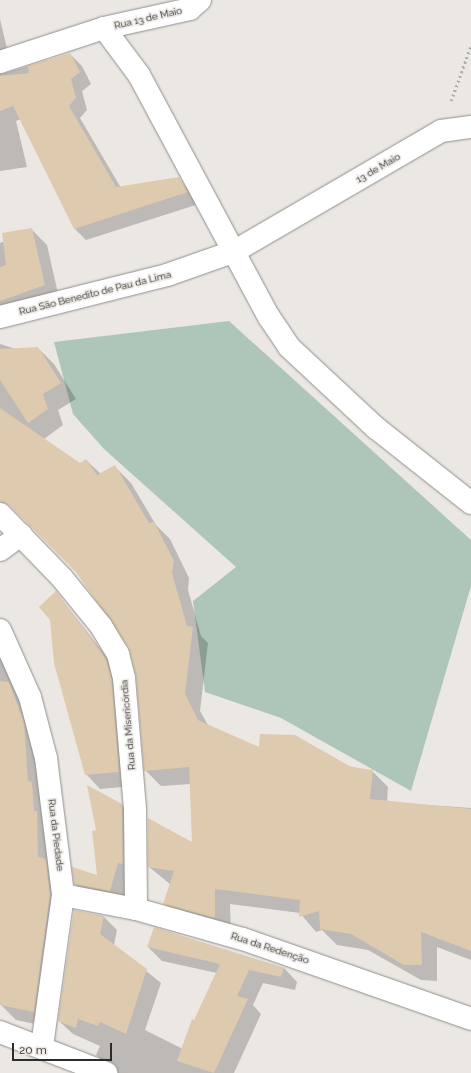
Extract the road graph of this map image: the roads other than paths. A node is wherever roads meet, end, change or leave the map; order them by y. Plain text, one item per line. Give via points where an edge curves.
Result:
1 (200, 0) edge
2 (104, 28) junction
3 (0, 62) edge
4 (471, 127) edge
5 (235, 251) junction
6 (0, 317) edge
7 (471, 503) edge
8 (0, 514) edge
9 (21, 535) junction
10 (0, 550) edge
11 (0, 630) edge
12 (63, 895) junction
13 (136, 909) junction
14 (471, 1019) edge
15 (0, 1032) edge
16 (42, 1047) junction
17 (106, 1073) edge

1 - 2 street, Rua 13 de Maio via 190,9
2 - 3 street
2 - 5 street, Rua 13 de Maio via 139,75
4 - 5 street, 13 de Maio via 441,131
5 - 6 street, Rua São Benedito de Pau da Lima via 167,275
5 - 7 street via 289,347 376,428
8 - 9 street, Rua da Misericórdia
9 - 10 street
9 - 13 street, Rua da Misericórdia via 96,620 118,654 124,678 135,810
11 - 12 street, Rua da Piedade via 30,697 46,758
12 - 13 street, Rua da Redenção
12 - 16 street, Rua da Piedade
13 - 14 street, Rua da Redenção via 243,939
15 - 16 street
16 - 17 street

